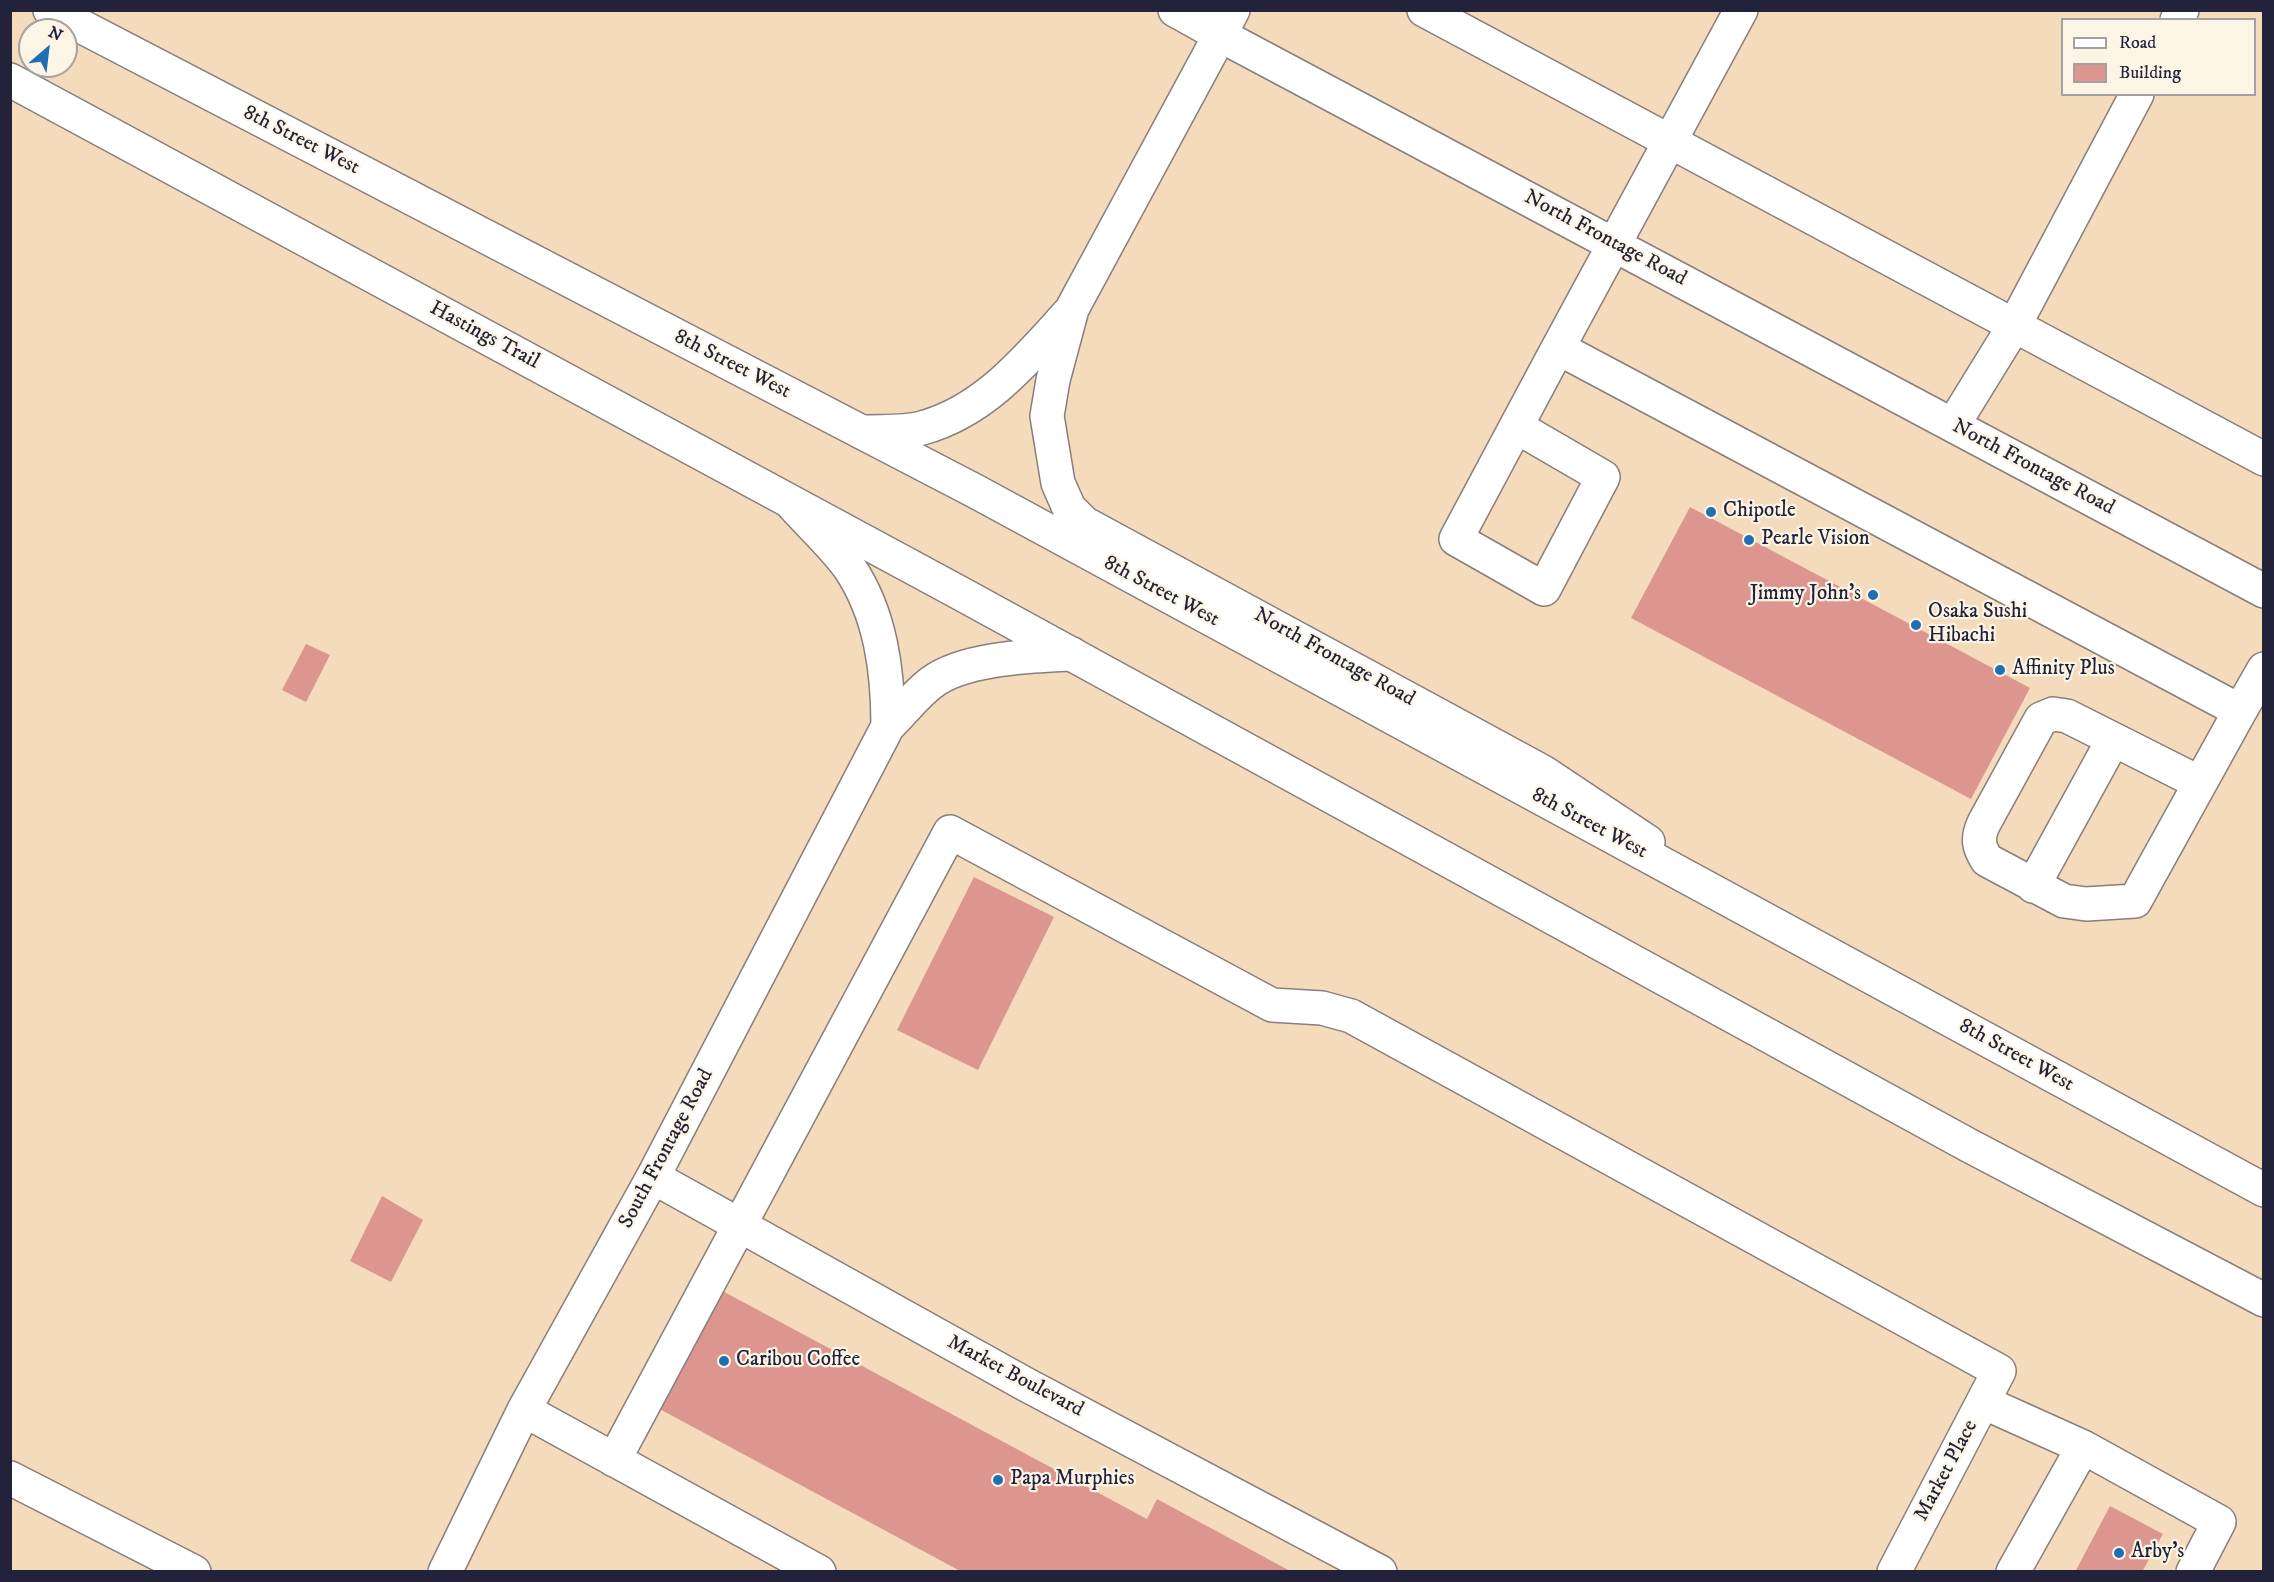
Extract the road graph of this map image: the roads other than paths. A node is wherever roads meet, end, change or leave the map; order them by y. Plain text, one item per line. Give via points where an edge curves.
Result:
1 (50, 10) edge
2 (1175, 10) edge
3 (1424, 10) edge
4 (1741, 10) edge
5 (1227, 23) edge
6 (10, 80) edge
7 (2136, 96) edge
8 (1670, 142) junction
9 (1615, 245) junction
10 (1072, 309) junction
11 (2014, 326) junction
12 (1558, 348) junction
13 (1953, 425) junction
14 (1517, 427) junction
15 (862, 432) junction
16 (2264, 459) edge
17 (791, 502) junction
18 (2264, 591) edge
19 (1072, 654) junction
20 (2264, 669) edge
21 (2240, 711) junction
22 (888, 726) junction
23 (2114, 740) junction
24 (2200, 783) junction
25 (2033, 886) junction
26 (1770, 922) junction
27 (653, 1177) junction
28 (2264, 1190) edge
29 (740, 1225) junction
30 (2264, 1300) edge
31 (1983, 1402) junction
32 (524, 1410) junction
33 (2083, 1447) junction
34 (614, 1460) junction
35 (10, 1478) edge
36 (194, 1572) edge
37 (445, 1572) edge
38 (819, 1572) edge
39 (1380, 1572) edge
40 (1894, 1572) edge
41 (2013, 1572) edge
42 (2193, 1572) edge

1 - 15 main road, 8th Street West
2 - 5 main road
3 - 8 main road
4 - 8 main road
5 - 9 main road, North Frontage Road
5 - 10 main road, North Frontage Road
6 - 17 main road, Hastings Trail
7 - 11 main road
8 - 9 main road
8 - 11 main road
9 - 12 main road
9 - 13 main road, North Frontage Road
10 - 15 main road, North Frontage Road via 1022,364 976,403 949,419 920,429
10 - 26 main road, North Frontage Road via 1047,416 1058,483 1069,508 1084,523 1543,772
11 - 13 main road
11 - 16 main road
12 - 14 main road
12 - 21 main road
13 - 18 main road, North Frontage Road
14 - 14 main road via 1456,539 1544,589 1604,477
15 - 26 main road, 8th Street West
17 - 19 main road, Hastings Trail
17 - 22 main road, South Frontage Road via 849,567 868,603 888,679
19 - 22 main road, South Frontage Road via 1004,658 963,669 932,682
19 - 30 main road via 1970,1146
20 - 21 main road
21 - 24 main road
22 - 27 main road, South Frontage Road
23 - 24 main road
23 - 25 main road
23 - 25 main road via 2067,717 2053,714 2041,719 1978,836 1980,850 1987,860
24 - 25 main road via 2135,901 2064,901
26 - 28 main road, 8th Street West
27 - 29 main road, Market Boulevard
27 - 32 main road, South Frontage Road
29 - 31 main road, Market Place via 951,831 1272,1005 1322,1008 1351,1016 1999,1371
29 - 34 main road
29 - 39 main road, Market Boulevard via 1030,1387
31 - 33 main road
31 - 40 main road, Market Place
32 - 34 main road
32 - 37 main road, South Frontage Road
33 - 41 main road
33 - 42 main road via 2219,1522
34 - 38 main road
35 - 36 main road

